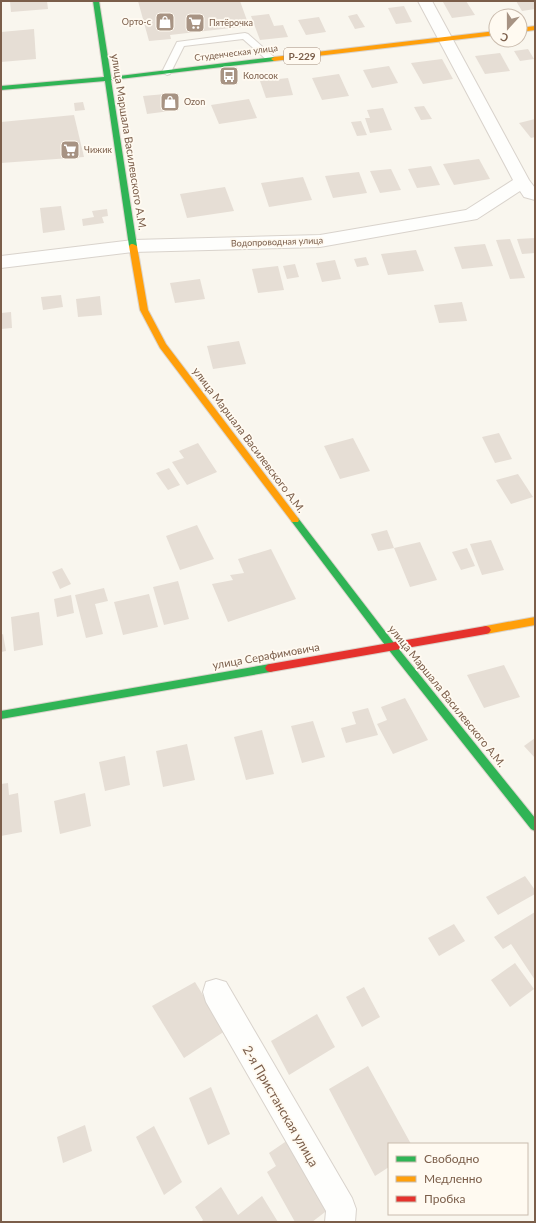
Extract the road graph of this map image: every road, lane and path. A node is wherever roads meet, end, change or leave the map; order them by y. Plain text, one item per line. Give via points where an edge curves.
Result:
1 (96, 1) edge
2 (425, 1) edge
3 (488, 34) edge
4 (445, 39) junction
5 (271, 59) junction
6 (167, 72) junction
7 (107, 79) junction
8 (1, 88) edge
9 (522, 182) junction
10 (535, 194) edge
11 (133, 246) junction
12 (1, 262) edge
13 (535, 621) edge
14 (390, 646) junction
15 (1, 715) edge
16 (535, 826) edge
17 (216, 992) dead end
18 (340, 1222) edge

1 - 7 street, улица Маршала Василевского А.М.
2 - 4 street
3 - 4 street, Студенческая улица / Р-229
4 - 5 street, Студенческая улица / Р-229
4 - 9 street
5 - 6 street, Студенческая улица / Р-229
5 - 6 lane via 245,36 180,44
6 - 7 street, Студенческая улица / Р-229
7 - 8 street, Студенческая улица / Р-229
7 - 11 street, улица Маршала Василевского А.М.
9 - 10 street via 530,194
9 - 11 street, Водопроводная улица via 472,215 320,241
11 - 12 street, Водопроводная улица
11 - 14 street, улица Маршала Василевского А.М. via 144,310 163,346
13 - 14 street, улица Серафимовича
14 - 15 street, улица Серафимовича
14 - 16 street, улица Маршала Василевского А.М.
17 - 18 street, 2-я Пристанская улица via 340,1209

